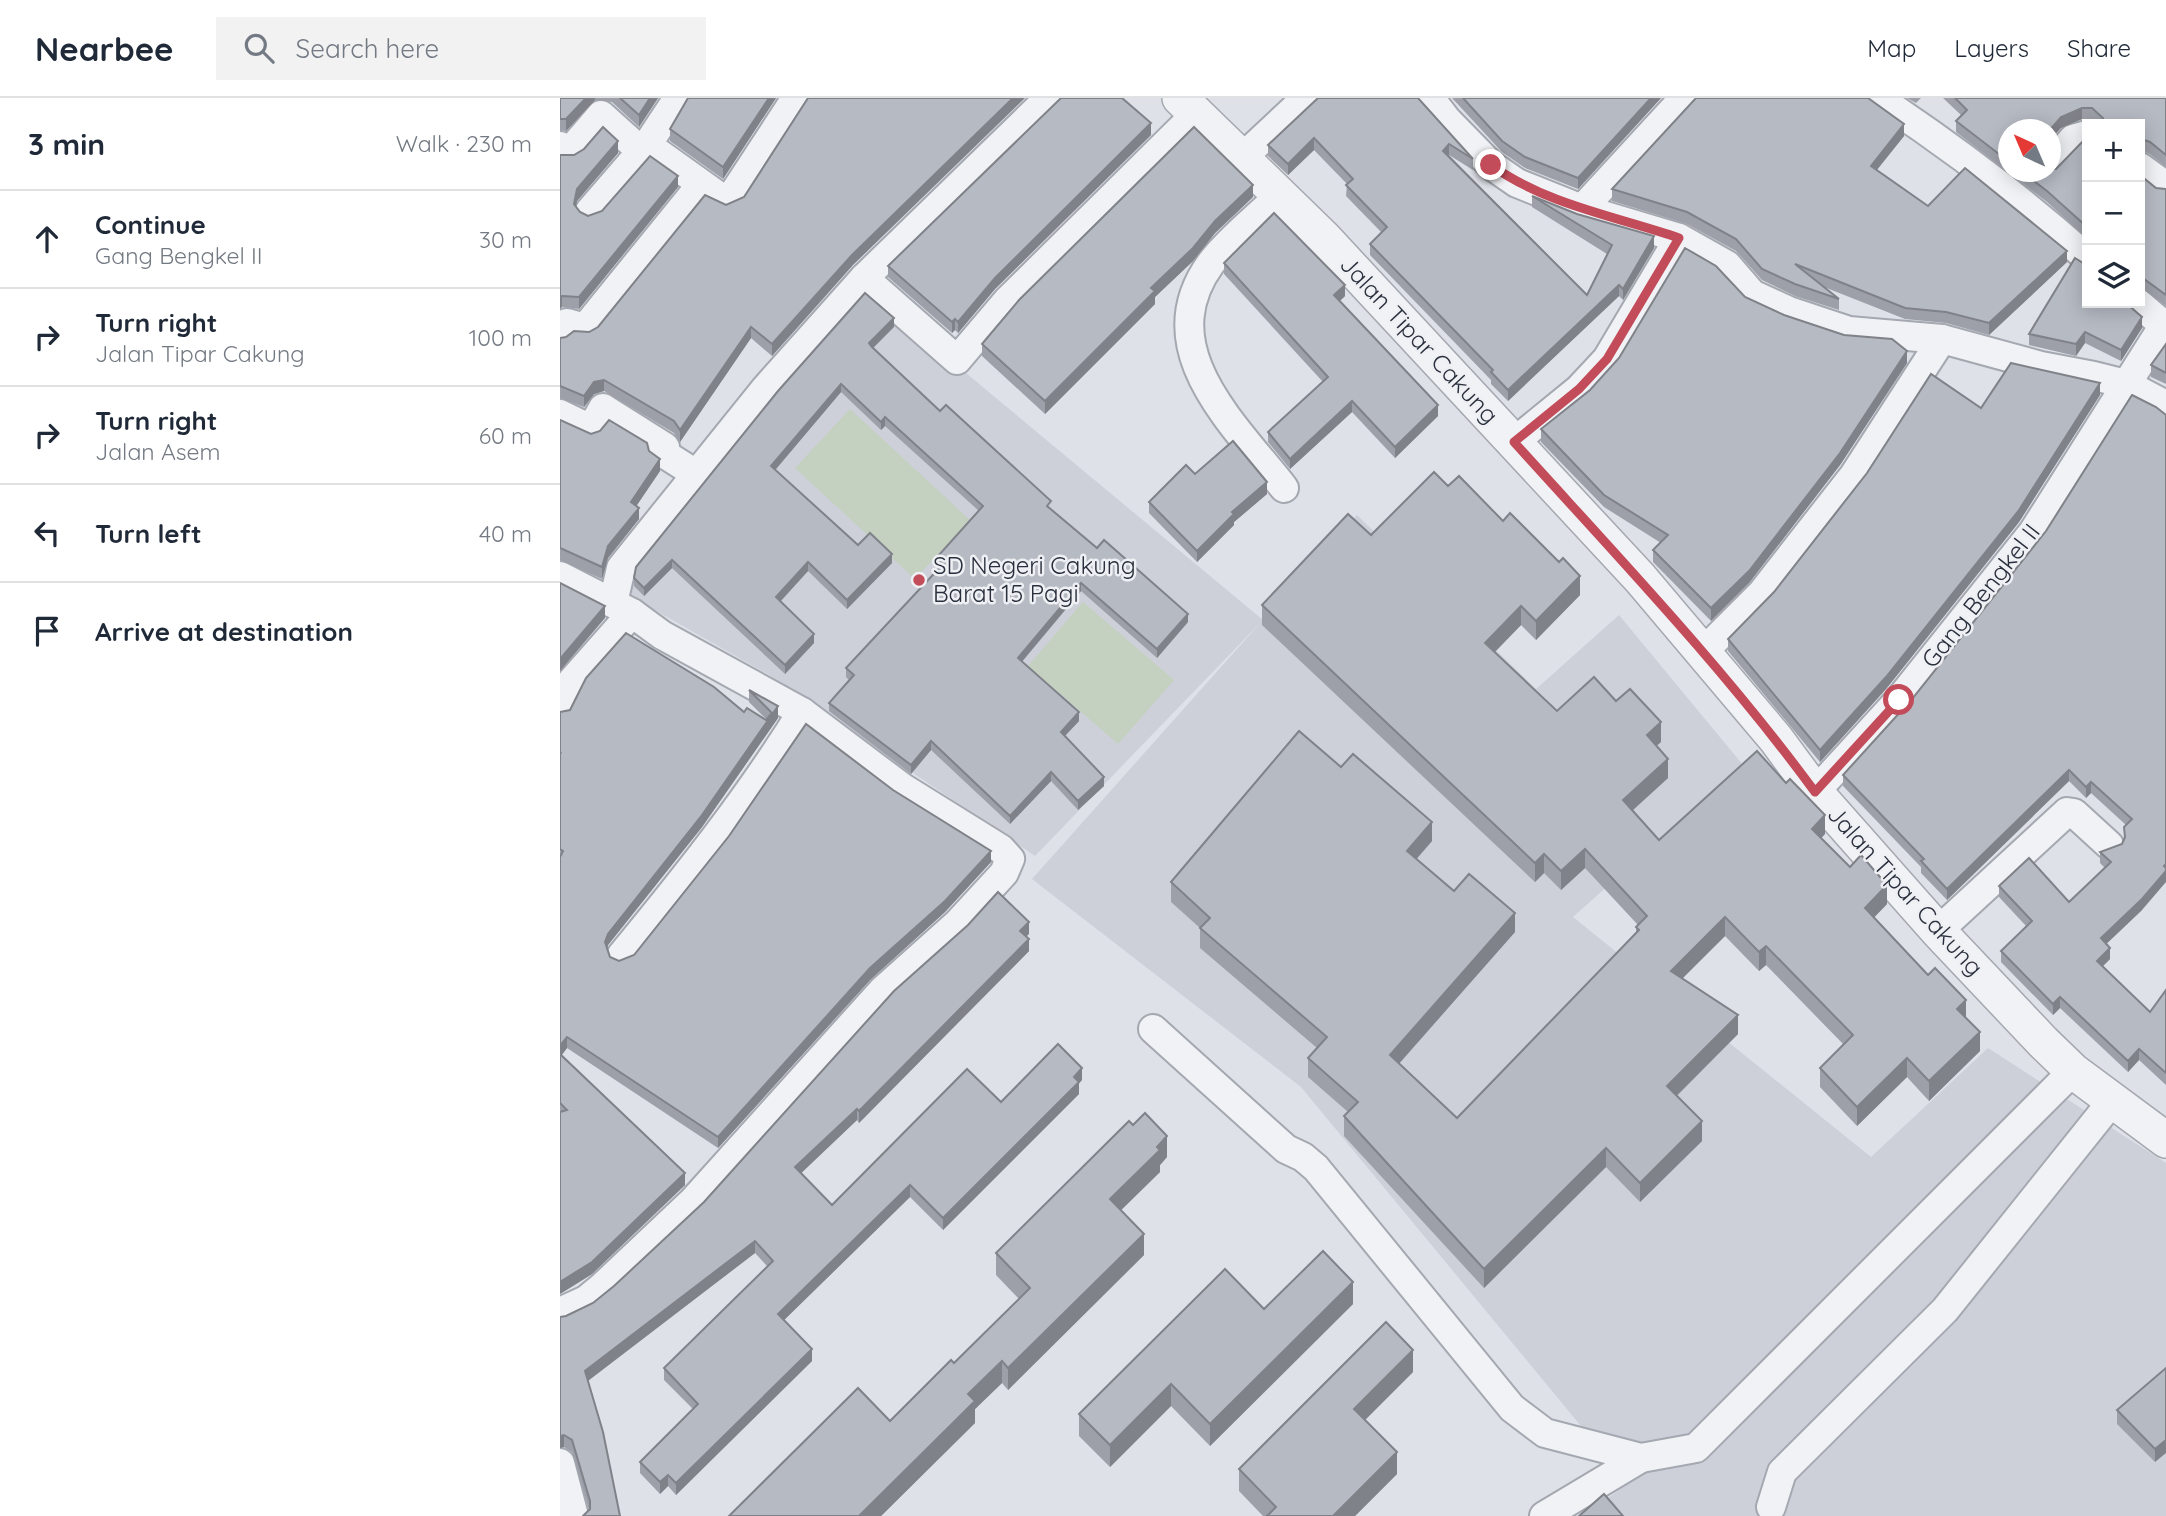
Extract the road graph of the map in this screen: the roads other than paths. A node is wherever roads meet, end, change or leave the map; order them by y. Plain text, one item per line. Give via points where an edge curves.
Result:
1 (678, 98) edge
2 (796, 98) edge
3 (1049, 98) edge
4 (1306, 98) edge
5 (1430, 98) edge
6 (1684, 98) edge
7 (1878, 98) edge
8 (1188, 106) edge
9 (2082, 136) edge
10 (560, 146) edge
11 (644, 148) junction
12 (2061, 153) edge
13 (1243, 157) junction
14 (2145, 171) edge
15 (2037, 182) edge
16 (700, 186) junction
17 (2166, 186) edge
18 (1280, 195) junction
19 (2022, 200) junction
20 (1582, 209) junction
21 (590, 211) dead end
22 (1679, 238) junction
23 (2082, 254) edge
24 (864, 278) junction
25 (2144, 308) edge
26 (2165, 326) edge
27 (560, 332) edge
28 (1942, 339) junction
29 (2126, 384) junction
30 (2166, 405) edge
31 (560, 414) edge
32 (1514, 442) junction
33 (696, 474) junction
34 (1284, 488) dead end
35 (560, 576) edge
36 (622, 608) junction
37 (1702, 653) junction
38 (560, 709) edge
39 (802, 712) junction
40 (1815, 792) junction
41 (2109, 845) dead end
42 (1938, 931) junction
43 (621, 956) dead end
44 (1153, 1029) dead end
45 (2073, 1071) junction
46 (2113, 1100) junction
47 (2166, 1140) edge
48 (560, 1312) edge
49 (1641, 1458) junction
50 (560, 1463) edge
51 (1771, 1507) dead end
52 (574, 1516) edge
53 (1544, 1516) edge

1 - 11 street
2 - 16 street via 730,199 724,201
3 - 24 street
4 - 13 street
5 - 20 street via 1491,165 1517,183
6 - 20 street
7 - 19 street
8 - 13 street, Jalan Tipar Cakung
8 - 24 street via 957,360
9 - 12 street
10 - 11 street via 572,150 601,115
11 - 16 street
11 - 21 street
13 - 18 street, Jalan Tipar Cakung
14 - 17 street
15 - 19 street
16 - 27 street via 585,328 567,323
18 - 32 street, Jalan Tipar Cakung
18 - 34 street via 1212,262 1198,285 1189,335 1195,365 1209,390
19 - 23 street
20 - 22 street
22 - 28 street via 1727,265 1752,294 1789,311 1849,331
22 - 32 street via 1607,359 1579,389
24 - 33 street
25 - 26 street
26 - 29 street, Gang Bengkel II
28 - 29 street
28 - 37 street via 1845,486 1761,594
29 - 30 street
29 - 40 street, Gang Bengkel II via 2033,532 1899,700
31 - 33 street via 591,429 603,408 665,447 663,453
32 - 37 street, Jalan Tipar Cakung via 1640,578
33 - 36 street via 621,568
35 - 36 street
36 - 38 street via 572,681
36 - 39 street
37 - 40 street, Jalan Tipar Cakung
39 - 43 street via 702,859
39 - 48 street via 903,788 1010,859 1004,873 957,924 882,992 692,1202 603,1286
40 - 42 street, Jalan Tipar Cakung
41 - 42 street via 2074,813 2067,812
42 - 45 street, Jalan Tipar Cakung
44 - 49 street via 1286,1149 1316,1168 1511,1408 1545,1433
45 - 46 street, Jalan Tipar Cakung
45 - 49 street via 1696,1448
46 - 47 street, Jalan Tipar Cakung
46 - 51 street via 1945,1310 1782,1472
49 - 53 street
50 - 52 street

